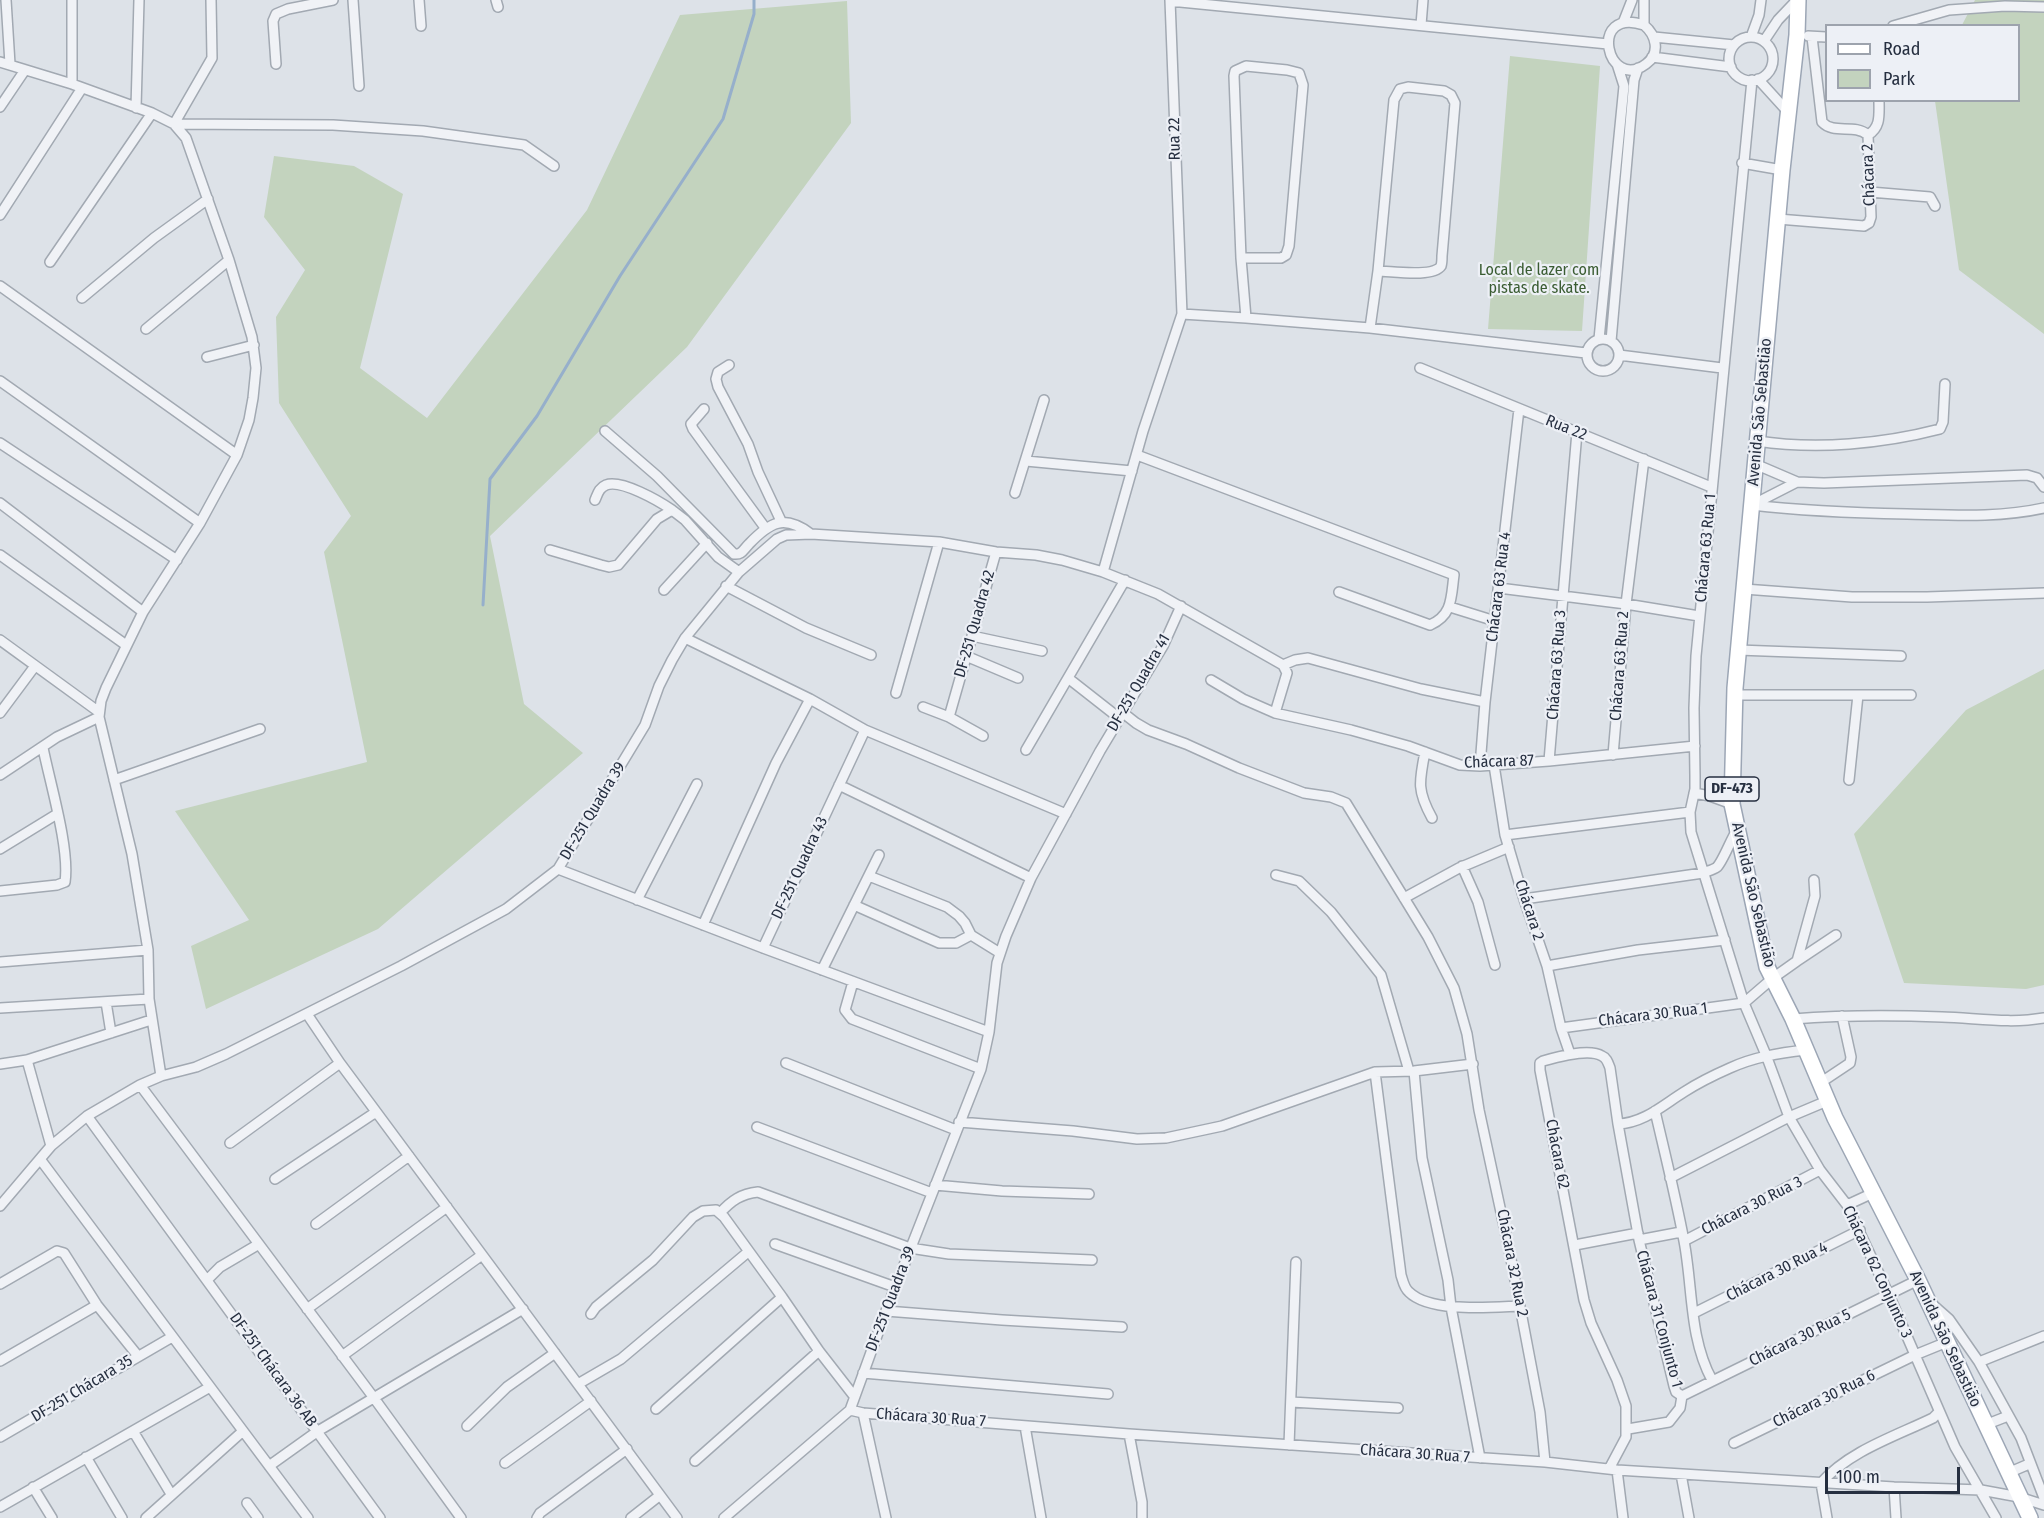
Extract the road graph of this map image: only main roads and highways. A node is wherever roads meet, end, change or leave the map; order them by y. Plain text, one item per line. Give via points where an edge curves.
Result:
1 (1797, 0) edge
2 (2030, 1518) edge

1 - 2 main road, Avenida São Sebastião / DF-473 via 1804,36 1788,112 1782,170 1734,695 1732,804 1767,967 1827,1101 1918,1280

